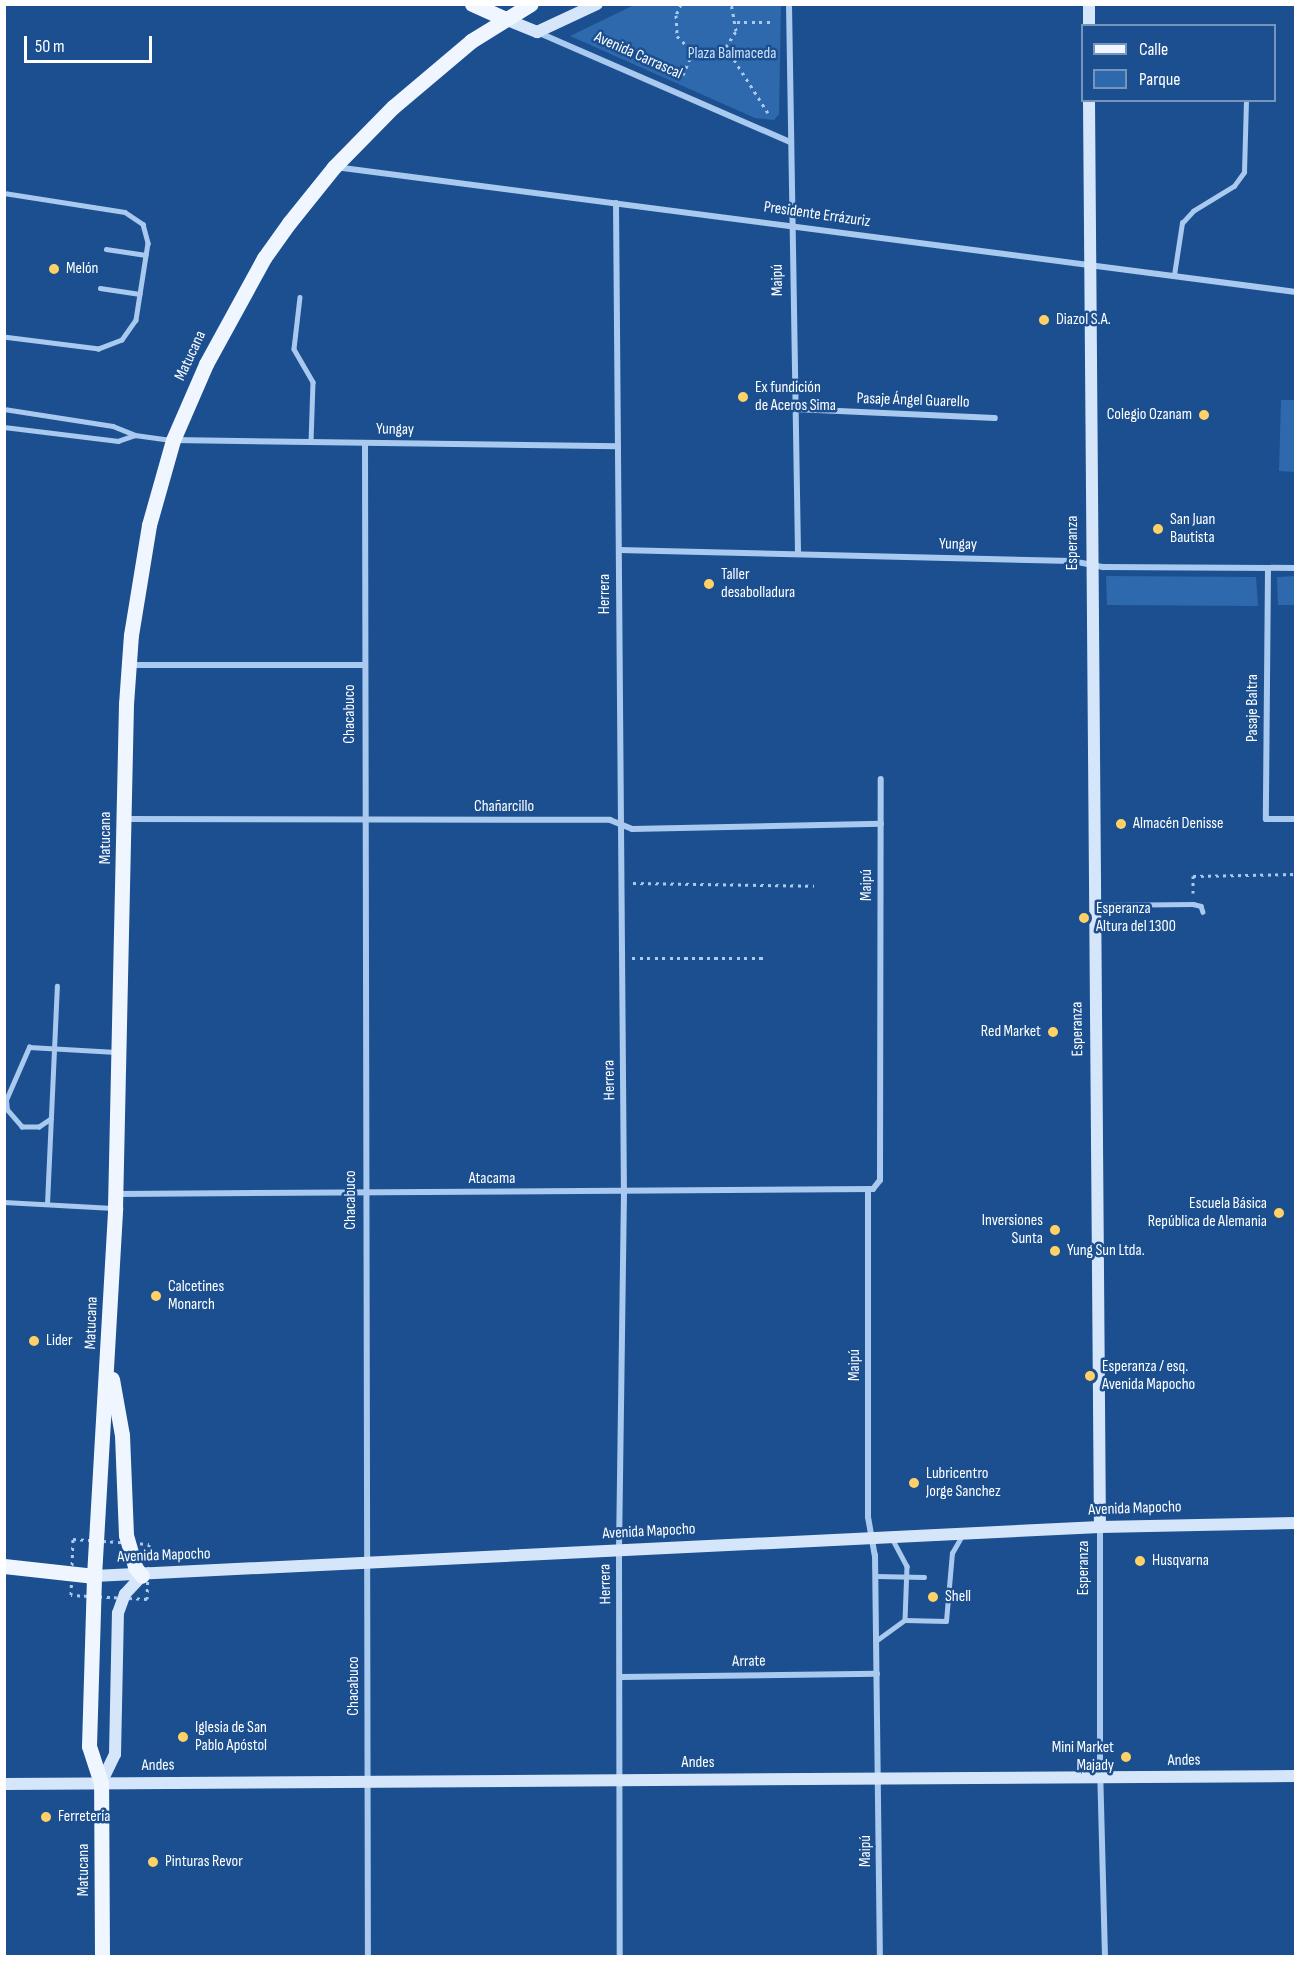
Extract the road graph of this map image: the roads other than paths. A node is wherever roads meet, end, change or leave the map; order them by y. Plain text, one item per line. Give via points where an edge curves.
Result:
1 (472, 4) edge
2 (531, 4) edge
3 (597, 4) edge
4 (789, 4) edge
5 (1089, 4) edge
6 (505, 19) junction
7 (1089, 24) edge
8 (537, 32) junction
9 (1089, 102) edge
10 (1246, 102) edge
11 (790, 142) junction
12 (334, 167) junction
13 (4, 193) edge
14 (616, 203) junction
15 (790, 225) junction
16 (106, 249) dead end
17 (146, 255) junction
18 (1089, 264) junction
19 (1173, 275) junction
20 (100, 288) dead end
21 (1296, 292) edge
22 (140, 294) junction
23 (300, 297) dead end
24 (4, 337) edge
25 (4, 409) edge
26 (794, 410) junction
27 (995, 418) dead end
28 (4, 427) edge
29 (135, 435) junction
30 (172, 440) junction
31 (311, 442) junction
32 (365, 443) junction
33 (618, 446) junction
34 (619, 550) junction
35 (798, 554) junction
36 (1090, 564) junction
37 (1268, 568) junction
38 (1296, 568) edge
39 (128, 665) junction
40 (364, 665) junction
41 (881, 779) dead end
42 (124, 819) junction
43 (1296, 819) edge
44 (363, 820) junction
45 (621, 824) junction
46 (881, 824) junction
47 (1094, 905) junction
48 (1203, 912) dead end
49 (57, 986) dead end
50 (54, 1049) junction
51 (119, 1052) junction
52 (5, 1101) edge
53 (51, 1119) junction
54 (868, 1191) junction
55 (624, 1192) junction
56 (365, 1193) junction
57 (115, 1201) junction
58 (4, 1202) edge
59 (47, 1204) junction
60 (108, 1361) junction
61 (1296, 1523) edge
62 (1100, 1527) junction
63 (964, 1534) junction
64 (891, 1538) junction
65 (872, 1539) junction
66 (619, 1551) junction
67 (367, 1564) junction
68 (4, 1566) edge
69 (94, 1576) junction
70 (142, 1576) junction
71 (876, 1576) junction
72 (908, 1577) junction
73 (924, 1577) dead end
74 (905, 1620) junction
75 (877, 1640) junction
76 (878, 1674) junction
77 (621, 1677) junction
78 (1296, 1776) edge
79 (879, 1778) junction
80 (1100, 1778) junction
81 (368, 1779) junction
82 (621, 1780) junction
83 (101, 1783) junction
84 (4, 1784) edge
85 (102, 1956) edge
86 (368, 1956) edge
87 (620, 1956) edge
88 (880, 1956) edge
89 (1105, 1956) edge

1 - 6 main road, Avenida Carrascal
2 - 6 main road, Matucana
3 - 8 main road
4 - 11 street, Maipú
5 - 7 main road
6 - 8 main road, Avenida Carrascal
6 - 12 main road, Matucana via 446,60
8 - 11 street, Avenida Carrascal
9 - 18 main road, Esperanza
10 - 19 lane via 1244,172 1234,186 1193,211 1182,223
11 - 15 street, Maipú
12 - 14 street, Presidente Errázuriz
12 - 30 main road, Matucana via 264,258 224,329
13 - 17 lane via 132,214 146,230
14 - 15 street, Presidente Errázuriz
14 - 33 street, Herrera
15 - 18 street, Presidente Errázuriz
15 - 26 street, Maipú
16 - 17 lane
17 - 22 lane
18 - 19 street, Presidente Errázuriz
18 - 36 main road, Esperanza
19 - 21 street, Presidente Errázuriz
20 - 22 lane
22 - 24 lane via 133,327 122,340 107,348
23 - 31 lane via 294,349 313,382
25 - 29 lane via 113,426
26 - 27 street, Pasaje Ángel Guarello
26 - 35 street, Maipú
28 - 29 lane via 118,441
29 - 30 lane
30 - 31 street, Yungay
30 - 39 main road, Matucana via 143,556
31 - 32 street, Yungay
32 - 33 street, Yungay
32 - 40 street, Chacabuco
33 - 34 street, Herrera
34 - 35 street, Yungay
34 - 45 street, Herrera
35 - 36 street, Yungay
36 - 37 street, Yungay
36 - 47 main road, Esperanza
37 - 38 street, Yungay
37 - 43 street, Pasaje Baltra via 1266,819
39 - 40 street
39 - 42 main road, Matucana
40 - 44 street, Chacabuco
41 - 46 street, Maipú
42 - 44 street, Chañarcillo
42 - 51 main road, Matucana
44 - 45 street, Chañarcillo via 610,820
44 - 56 street, Chacabuco
45 - 46 street, Chañarcillo via 632,829
45 - 55 street, Herrera
46 - 54 street, Maipú via 880,1180
47 - 48 lane via 1193,904 1201,906
47 - 62 main road, Esperanza
49 - 50 lane
50 - 51 lane
50 - 52 lane via 29,1047
50 - 53 lane
51 - 57 main road, Matucana
52 - 53 lane via 12,1119 22,1127 39,1127
53 - 59 lane
54 - 55 street, Atacama
54 - 65 street, Maipú via 868,1517
55 - 56 street, Atacama
55 - 66 street, Herrera
56 - 57 street, Atacama
56 - 67 street, Chacabuco
57 - 59 lane
57 - 60 main road, Matucana
58 - 59 lane
60 - 69 main road, Matucana
60 - 70 main road via 122,1435 126,1535 135,1567
61 - 62 main road, Avenida Mapocho
62 - 63 main road, Avenida Mapocho
62 - 80 street, Esperanza
63 - 64 main road, Avenida Mapocho
63 - 74 lane via 954,1544 947,1578 946,1621
64 - 65 main road, Avenida Mapocho
64 - 72 lane via 902,1554
65 - 66 main road, Avenida Mapocho
65 - 71 street, Maipú
66 - 67 main road, Avenida Mapocho
66 - 77 street, Herrera
67 - 70 main road, Avenida Mapocho
67 - 81 street, Chacabuco
68 - 69 main road, Avenida Mapocho
69 - 70 main road, Avenida Mapocho
69 - 83 main road, Matucana via 89,1746
70 - 83 main road, Matucana via 125,1594 118,1613 115,1754
71 - 72 lane
71 - 75 street, Maipú
72 - 73 lane
72 - 74 lane
74 - 75 lane
75 - 76 street, Maipú
76 - 77 street, Arrate
76 - 79 street, Maipú
77 - 82 street, Herrera
78 - 80 main road, Andes
79 - 80 main road, Andes
79 - 82 main road, Andes
79 - 88 street, Maipú
80 - 89 street, Esperanza
81 - 82 main road, Andes
81 - 83 main road, Andes
81 - 86 street, Chacabuco
82 - 87 street, Herrera
83 - 84 main road, Andes
83 - 85 main road, Matucana

